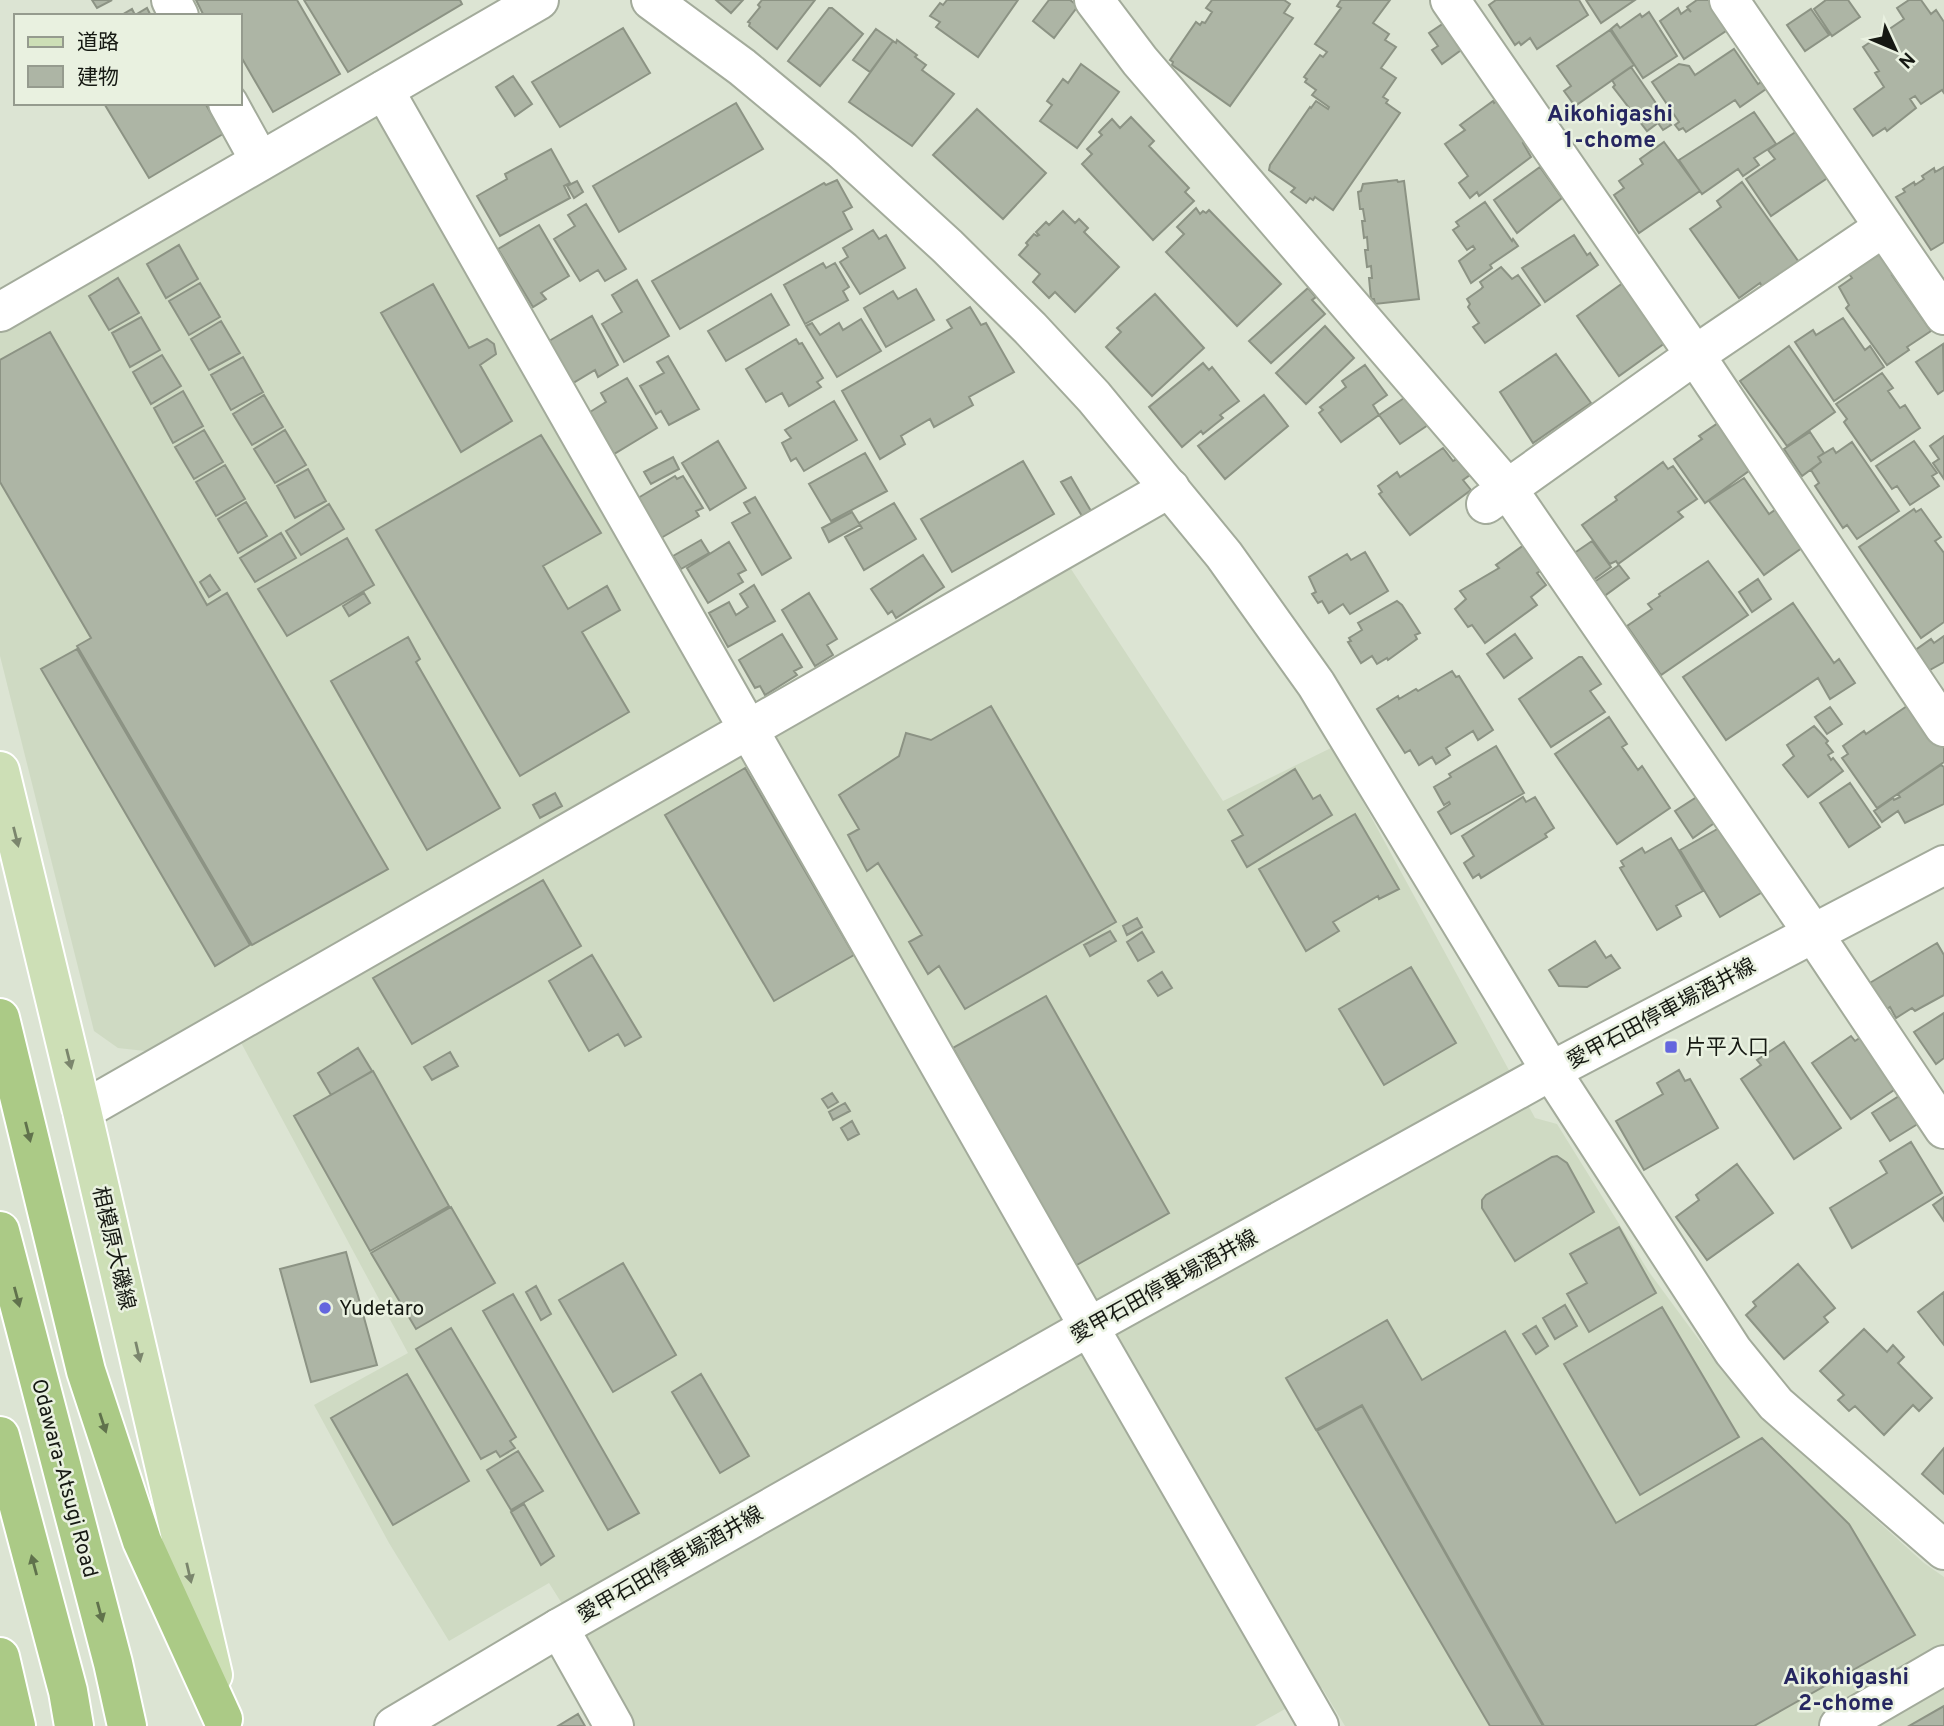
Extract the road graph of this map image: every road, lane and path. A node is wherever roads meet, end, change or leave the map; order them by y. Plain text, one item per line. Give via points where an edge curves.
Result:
1 (539, 0) edge
2 (651, 0) edge
3 (1094, 0) edge
4 (1450, 0) edge
5 (1729, 0) edge
6 (384, 90) junction
7 (229, 105) edge
8 (260, 161) junction
9 (1884, 227) junction
10 (0, 312) edge
11 (1944, 314) edge
12 (1695, 355) junction
13 (1170, 488) junction
14 (1497, 496) junction
15 (1944, 727) edge
16 (749, 729) junction
17 (0, 771) edge
18 (1944, 864) edge
19 (1813, 933) junction
20 (0, 1018) edge
21 (1551, 1071) junction
22 (82, 1111) junction
23 (1944, 1129) edge
24 (0, 1231) edge
25 (1089, 1327) junction
26 (0, 1436) edge
27 (1944, 1550) edge
28 (559, 1628) junction
29 (0, 1657) edge
30 (1944, 1665) edge
31 (223, 1722) edge
32 (16, 1726) edge
33 (74, 1726) edge
34 (127, 1726) edge
35 (394, 1726) edge
36 (614, 1726) edge
37 (1319, 1726) edge
38 (1839, 1726) edge

1 - 6 street
2 - 13 street via 742,67 947,246 1094,397
3 - 14 street
4 - 12 street
5 - 9 street
6 - 8 street
6 - 16 street
7 - 8 street
8 - 10 street
9 - 11 street
9 - 12 street
12 - 14 street
12 - 15 street
13 - 16 street
13 - 21 street via 1316,684
14 - 19 street
16 - 22 street
16 - 25 street
17 -> 22 main road, 相模原大磯線
18 - 19 street, 愛甲石田停車場酒井線
19 - 21 street, 愛甲石田停車場酒井線
19 - 23 street
20 -> 31 highway via 86,1371 142,1541
21 - 25 street, 愛甲石田停車場酒井線
21 - 27 street via 1733,1351 1776,1404
22 -> 31 main road, 相模原大磯線
24 -> 34 highway, Odawara-Atsugi Road
25 - 28 street, 愛甲石田停車場酒井線
25 - 37 street
33 -> 26 highway
28 - 35 street, 愛甲石田停車場酒井線
28 - 36 street
29 - 32 highway
30 - 38 street

